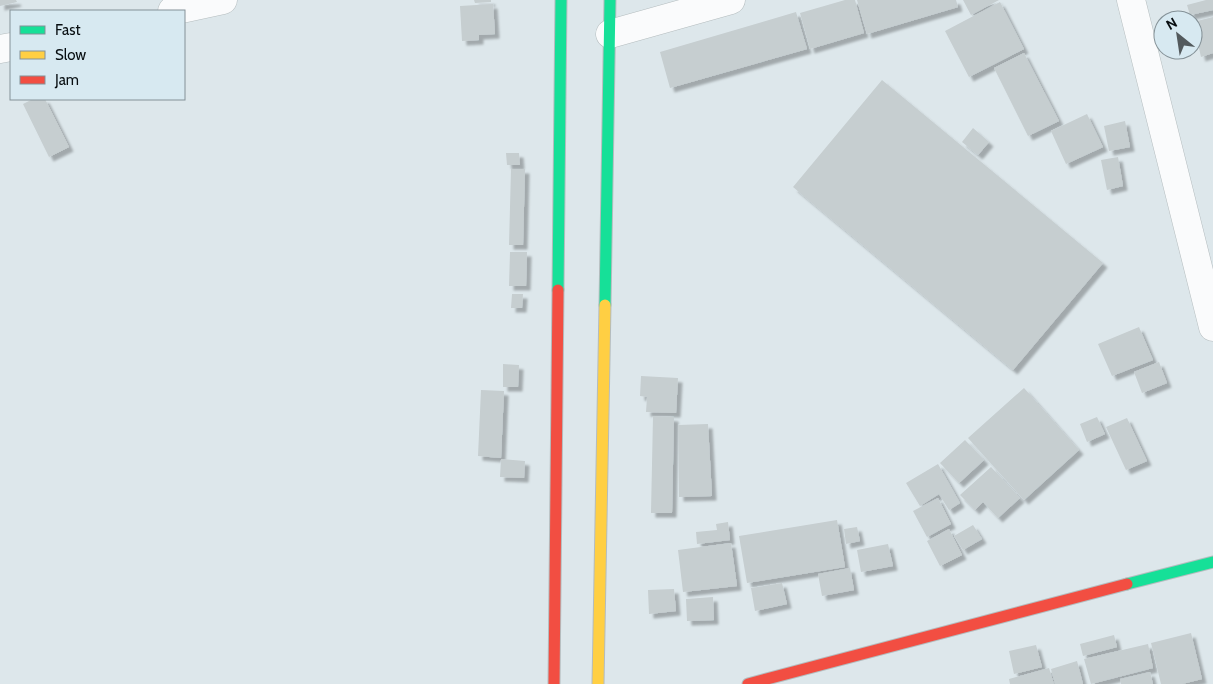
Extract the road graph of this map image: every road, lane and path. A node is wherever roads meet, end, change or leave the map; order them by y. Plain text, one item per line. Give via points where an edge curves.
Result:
1 (224, 0) edge
2 (560, 0) edge
3 (610, 0) edge
4 (732, 0) edge
5 (1131, 0) edge
6 (177, 10) edge
7 (610, 34) junction
8 (1213, 327) edge
9 (1213, 562) edge
10 (554, 684) edge
11 (598, 684) edge
12 (748, 684) edge

1 - 6 street
2 - 10 street
3 - 7 street
4 - 7 street
5 - 8 street
7 - 11 street
9 - 12 street

